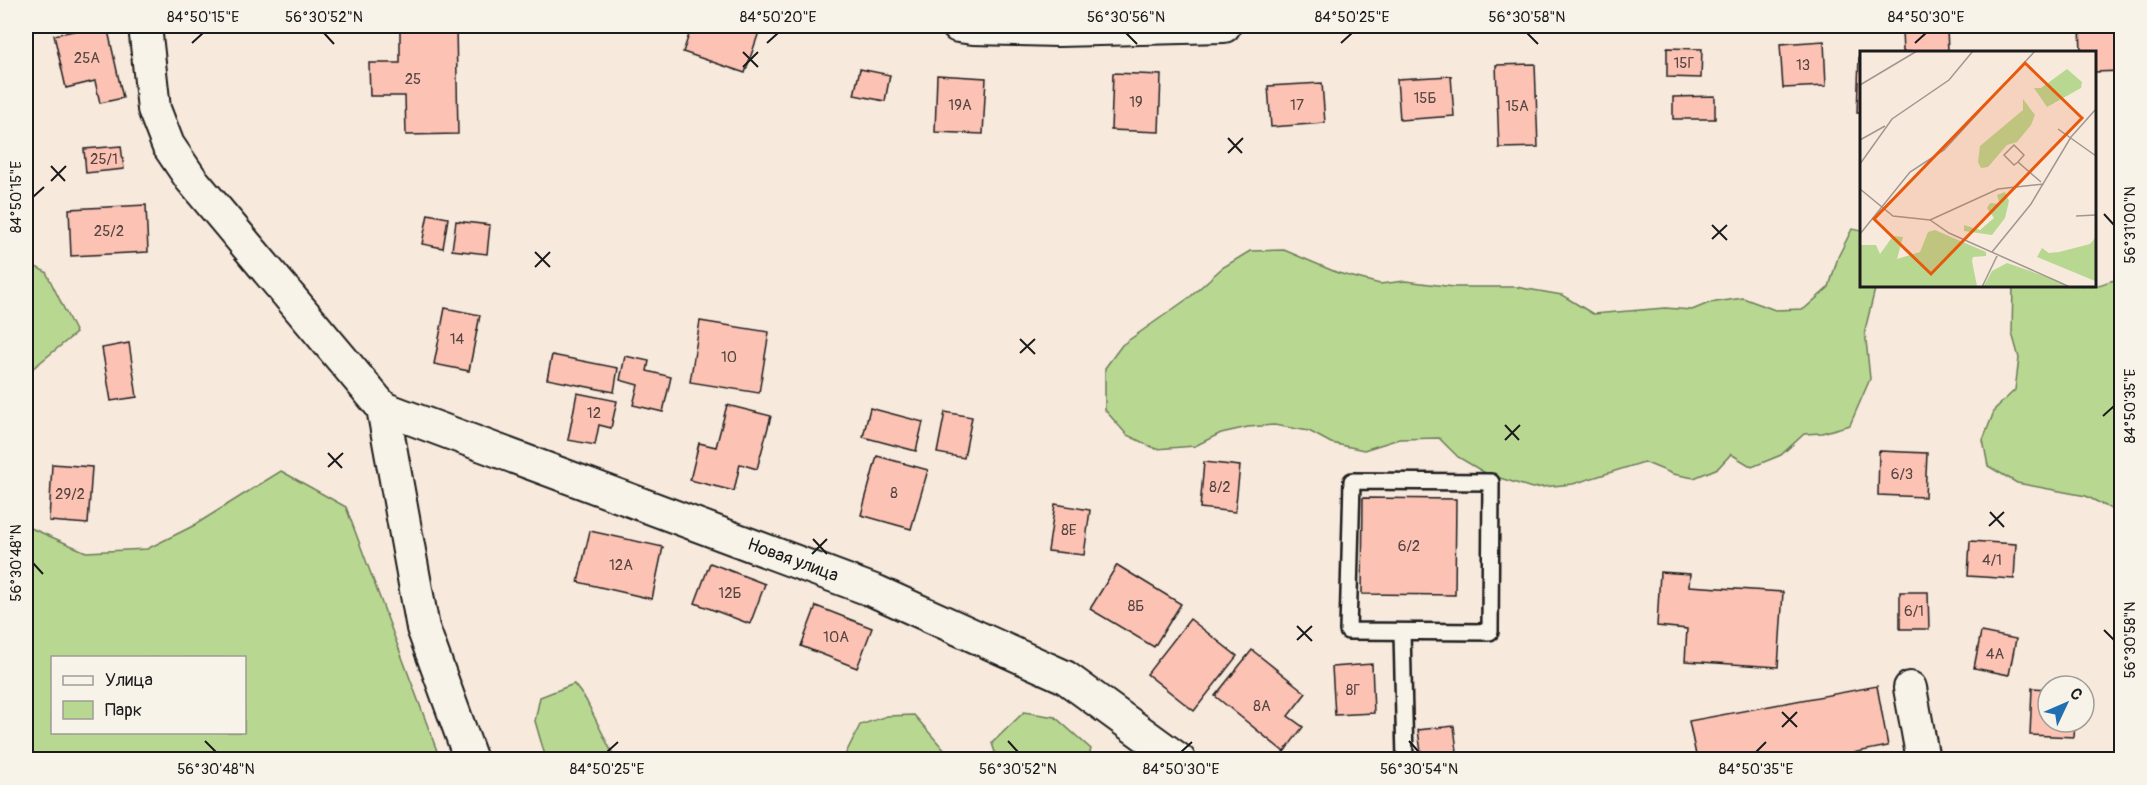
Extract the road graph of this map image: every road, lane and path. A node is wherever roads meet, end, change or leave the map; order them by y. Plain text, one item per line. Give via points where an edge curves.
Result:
1 (145, 26) edge
2 (958, 26) edge
3 (1224, 26) edge
4 (383, 408) junction
5 (1402, 632) junction
6 (1910, 688) dead end
7 (471, 759) edge
8 (1179, 759) edge
9 (1405, 759) edge
10 (1923, 759) edge

1 - 4 street via 153,109 168,145 191,179
2 - 3 street via 1058,30
4 - 7 street via 423,628
4 - 8 street, Новая улица via 877,592 1065,677
5 - 5 lane via 1490,632 1491,482 1352,481 1348,630
5 - 9 lane
6 - 10 street

